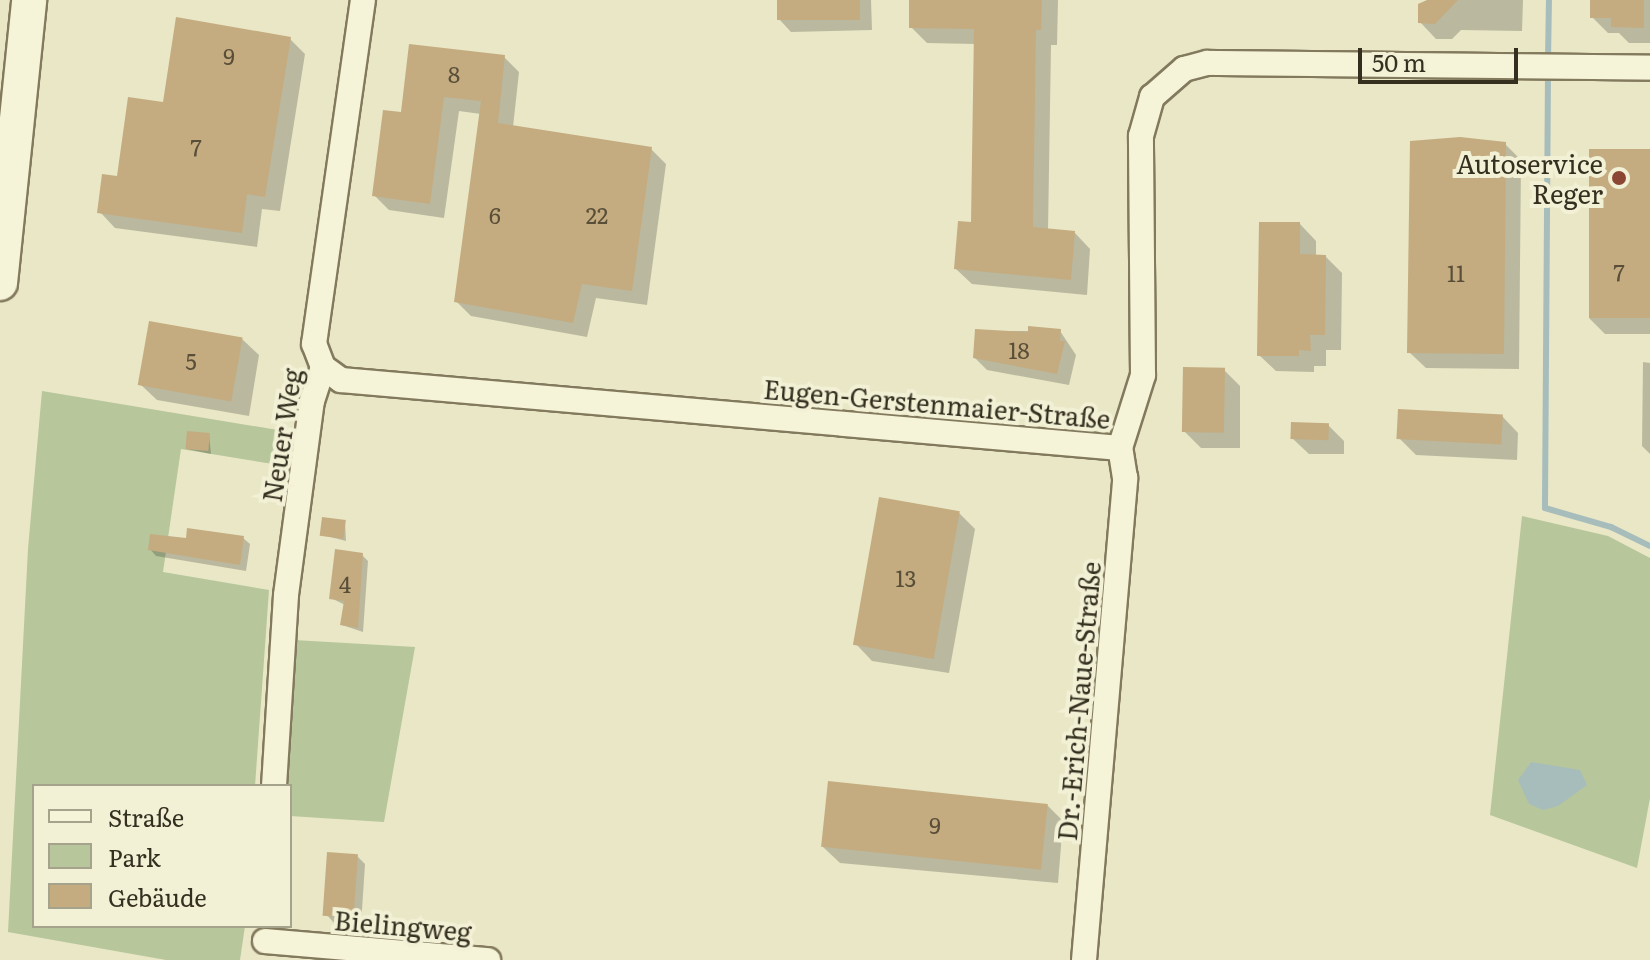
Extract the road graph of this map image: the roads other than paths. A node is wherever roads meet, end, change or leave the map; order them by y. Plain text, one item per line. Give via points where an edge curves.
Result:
1 (29, 0) edge
2 (363, 0) edge
3 (1650, 68) edge
4 (0, 283) edge
5 (323, 367) junction
6 (1120, 448) junction
7 (274, 784) edge
8 (264, 942) edge
9 (488, 960) edge
10 (1084, 960) edge

1 - 4 main road
2 - 5 street, Neuer Weg via 314,344
3 - 6 street, Eugen-Gerstenmaier-Straße via 1207,63 1184,69 1152,97 1141,136 1143,375
5 - 6 street, Eugen-Gerstenmaier-Straße via 341,380
5 - 7 street, Neuer Weg via 312,401 286,595
6 - 10 street, Dr.-Erich-Naue-Straße via 1125,478
8 - 9 street, Bielingweg

